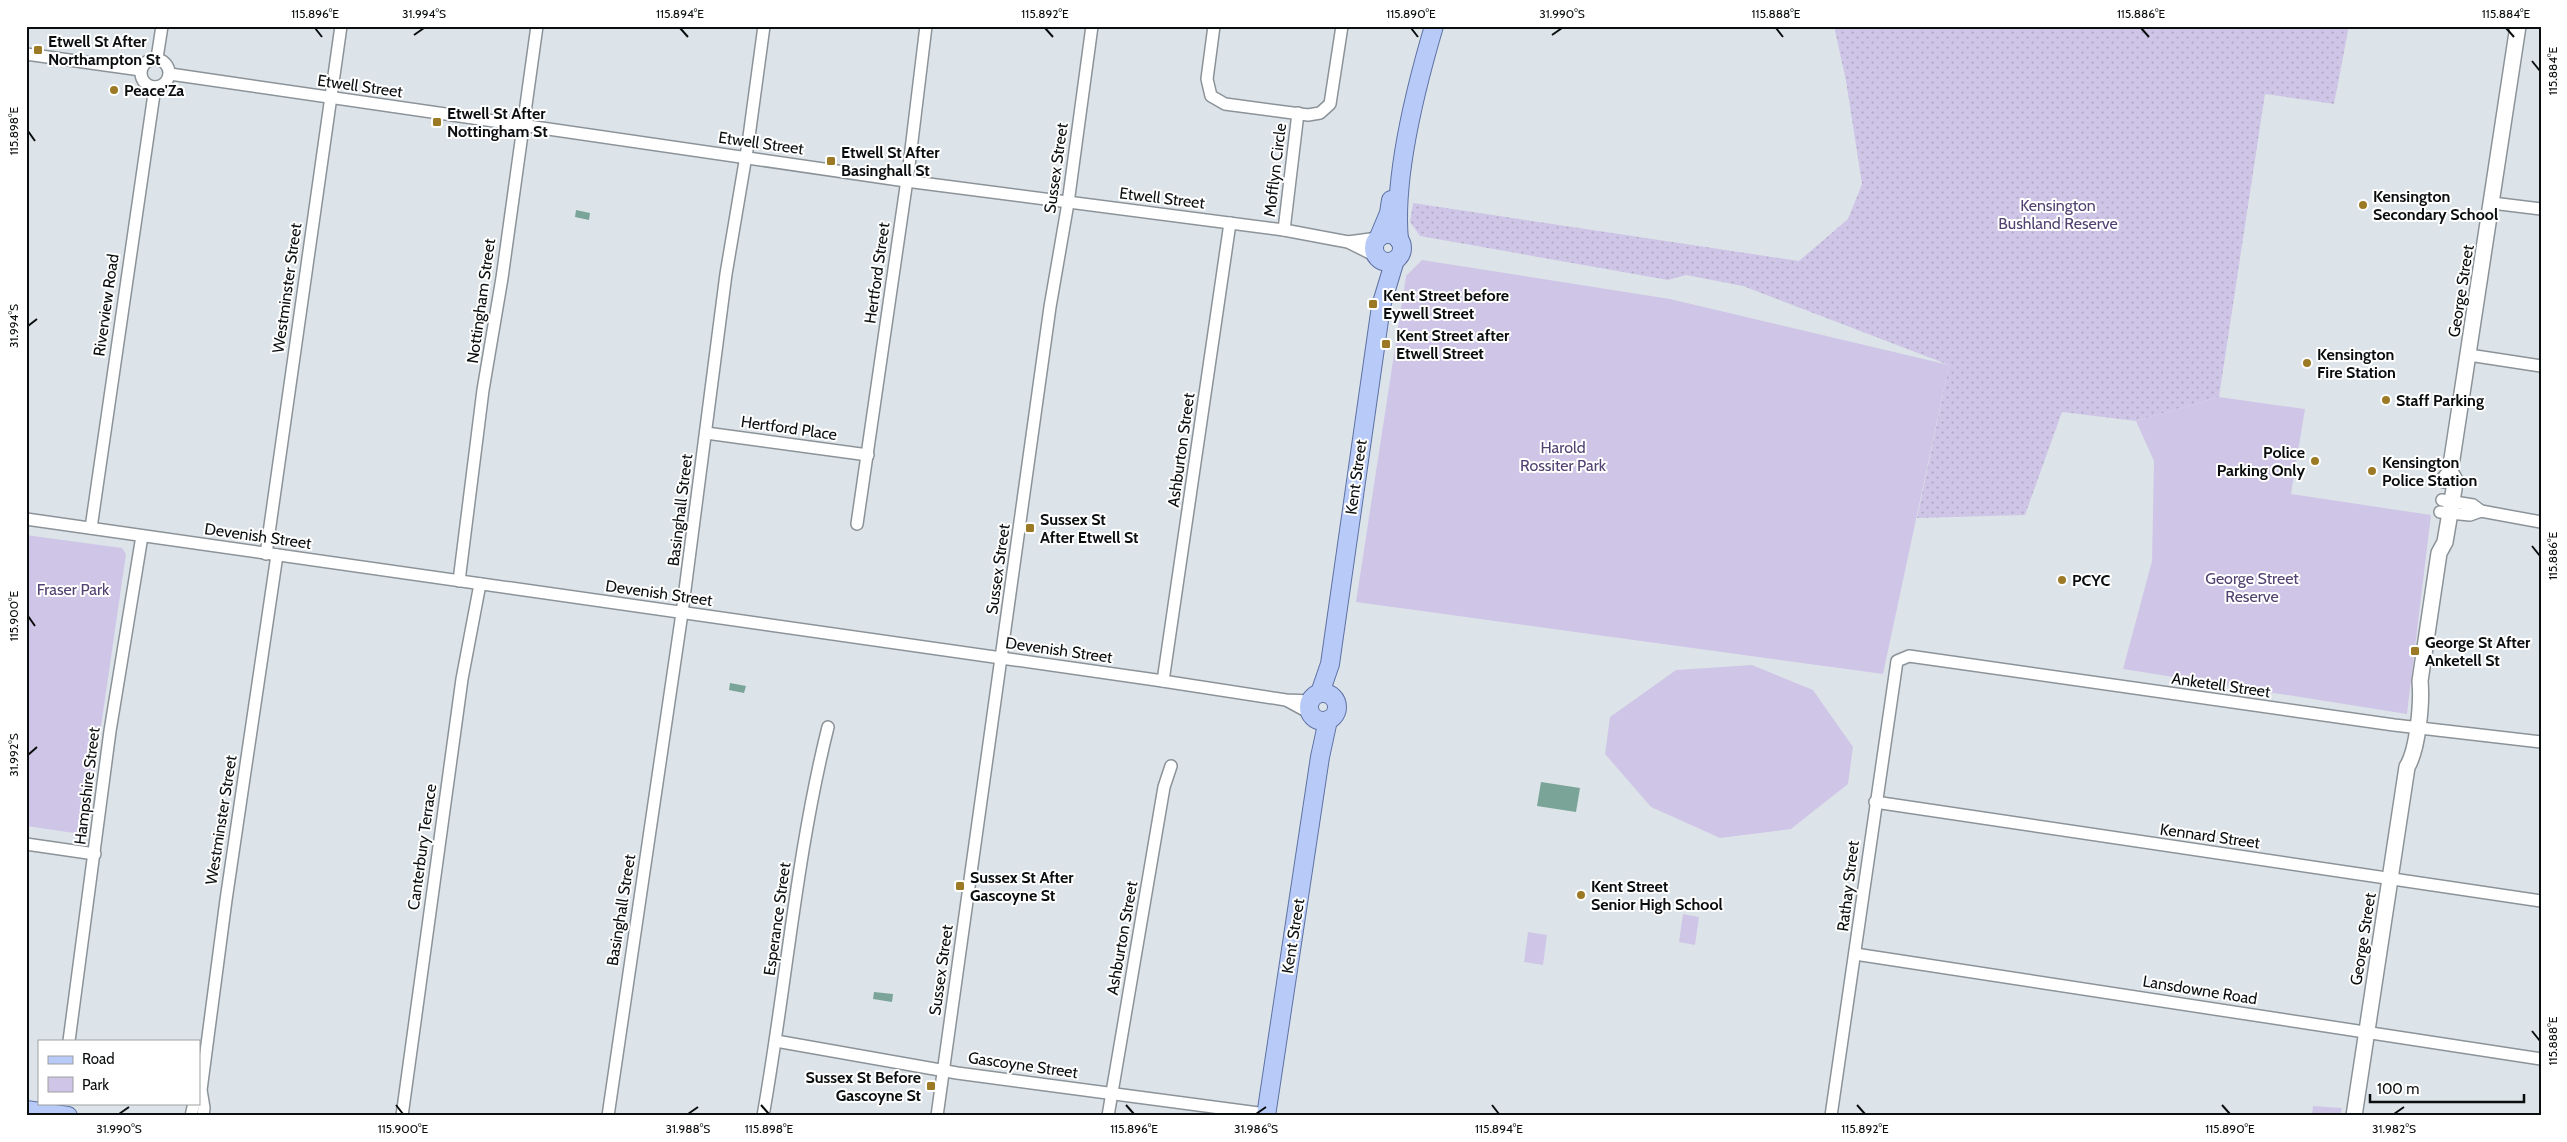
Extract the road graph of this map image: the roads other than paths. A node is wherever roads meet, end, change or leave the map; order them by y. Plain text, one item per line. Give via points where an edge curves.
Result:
1 (162, 26) edge
2 (341, 26) edge
3 (537, 26) edge
4 (764, 26) edge
5 (926, 26) edge
6 (1092, 26) edge
7 (1214, 26) edge
8 (1342, 26) edge
9 (1426, 26) edge
10 (1434, 26) edge
11 (2518, 26) edge
12 (26, 54) edge
13 (157, 58) junction
14 (141, 70) junction
15 (170, 74) junction
16 (155, 87) junction
17 (331, 98) junction
18 (1298, 113) junction
19 (523, 126) junction
20 (746, 157) junction
21 (906, 181) junction
22 (1068, 203) junction
23 (2492, 203) junction
24 (2541, 209) edge
25 (1230, 223) junction
26 (1284, 230) junction
27 (1379, 237) junction
28 (1399, 240) junction
29 (1348, 242) junction
30 (1377, 257) junction
31 (1395, 260) junction
32 (1384, 291) junction
33 (2469, 355) junction
34 (2541, 366) edge
35 (706, 433) junction
36 (868, 455) junction
37 (2446, 506) junction
38 (26, 519) edge
39 (2541, 522) edge
40 (857, 524) dead end
41 (91, 528) junction
42 (142, 536) junction
43 (272, 555) junction
44 (459, 581) junction
45 (480, 584) junction
46 (682, 613) junction
47 (1002, 659) junction
48 (1897, 661) joint
49 (1164, 681) junction
50 (1319, 707) junction
51 (828, 727) dead end
52 (2412, 727) junction
53 (2541, 742) edge
54 (1171, 766) dead end
55 (1875, 802) junction
56 (26, 844) edge
57 (95, 854) junction
58 (2390, 879) junction
59 (2541, 901) edge
60 (1855, 954) junction
61 (2366, 1031) junction
62 (69, 1040) edge
63 (776, 1041) junction
64 (2541, 1058) edge
65 (944, 1070) junction
66 (200, 1092) edge
67 (1111, 1094) junction
68 (26, 1110) edge
69 (61, 1112) edge
70 (1266, 1115) edge
71 (203, 1116) edge
72 (402, 1116) edge
73 (608, 1116) edge
74 (763, 1116) edge
75 (937, 1116) edge
76 (1108, 1116) edge
77 (1830, 1116) edge
78 (2354, 1116) edge

1 - 13 street
2 - 17 street, Westminster Street
3 - 19 street, Nottingham Street
4 - 20 street, Basinghall Street
5 - 21 street, Hertford Street
6 - 22 street, Sussex Street
7 - 18 street, Mofflyn Circle via 1207,79 1212,96 1225,104
8 - 18 street, Mofflyn Circle via 1330,104 1314,115
9 - 27 main road via 1389,213
10 - 28 main road via 1401,181 1397,217
11 - 23 main road, George Street
12 - 14 street
13 - 14 street via 148,60
13 - 15 street via 165,62
14 - 16 street via 144,82
15 - 16 street via 166,82
15 - 17 street, Etwell Street
16 - 41 street, Riverview Road
17 - 19 street, Etwell Street
17 - 43 street, Westminster Street
18 - 26 street, Mofflyn Circle
19 - 20 street, Etwell Street
19 - 44 street, Nottingham Street via 483,390
20 - 21 street, Etwell Street
20 - 35 street, Basinghall Street via 726,274
21 - 22 street, Etwell Street
21 - 36 street, Hertford Street
22 - 25 street, Etwell Street
22 - 47 street, Sussex Street via 1050,307
23 - 24 street
23 - 33 main road, George Street
25 - 26 street, Etwell Street
25 - 49 street, Ashburton Street
26 - 29 street, Etwell Street
27 - 28 main road via 1391,234
27 - 29 street, Etwell Street
27 - 30 main road via 1374,246
28 - 31 main road via 1402,251
29 - 30 street, Etwell Street
30 - 31 main road via 1384,262
30 - 32 main road, Kent Street
31 - 32 main road, Kent Street
32 - 50 main road, Kent Street via 1330,664
33 - 34 street
33 - 37 main road, George Street via 2450,472 2455,480
35 - 36 street, Hertford Place
35 - 46 street, Basinghall Street
36 - 40 street, Hertford Street
37 - 39 street via 2473,505 2480,511
37 - 52 main road, George Street via 2445,542 2439,553 2420,681 2413,690
38 - 41 street, Devenish Street
41 - 42 street, Devenish Street
42 - 43 street, Devenish Street
42 - 57 street, Hampshire Street via 110,731
43 - 44 street, Devenish Street
43 - 66 street, Westminster Street
44 - 45 street, Devenish Street
45 - 46 street, Devenish Street
45 - 72 street, Canterbury Terrace via 462,678
46 - 47 street, Devenish Street
46 - 73 street, Basinghall Street
47 - 49 street, Devenish Street
47 - 65 street, Sussex Street
48 - 52 street, Anketell Street via 1909,656
48 - 55 street, Rathay Street
49 - 50 street, Devenish Street
50 - 70 main road, Kent Street via 1320,757
51 - 63 street, Esperance Street via 801,866
52 - 53 street, Anketell Street
52 - 58 main road, George Street via 2402,758 2407,767
54 - 67 street, Ashburton Street via 1164,787
55 - 58 street, Kennard Street
55 - 60 street, Rathay Street
56 - 57 street
57 - 62 street, Hampshire Street
58 - 59 street, Kennard Street
58 - 61 main road, George Street
60 - 61 street, Lansdowne Road
60 - 77 street, Rathay Street
61 - 64 street, Lansdowne Road
61 - 78 main road, George Street
63 - 65 street, Gascoyne Street
63 - 74 street, Esperance Street
65 - 67 street, Gascoyne Street
65 - 75 street, Sussex Street
66 - 71 street, Westminster Street
67 - 70 street, Gascoyne Street
67 - 76 street, Ashburton Street
68 - 69 main road

